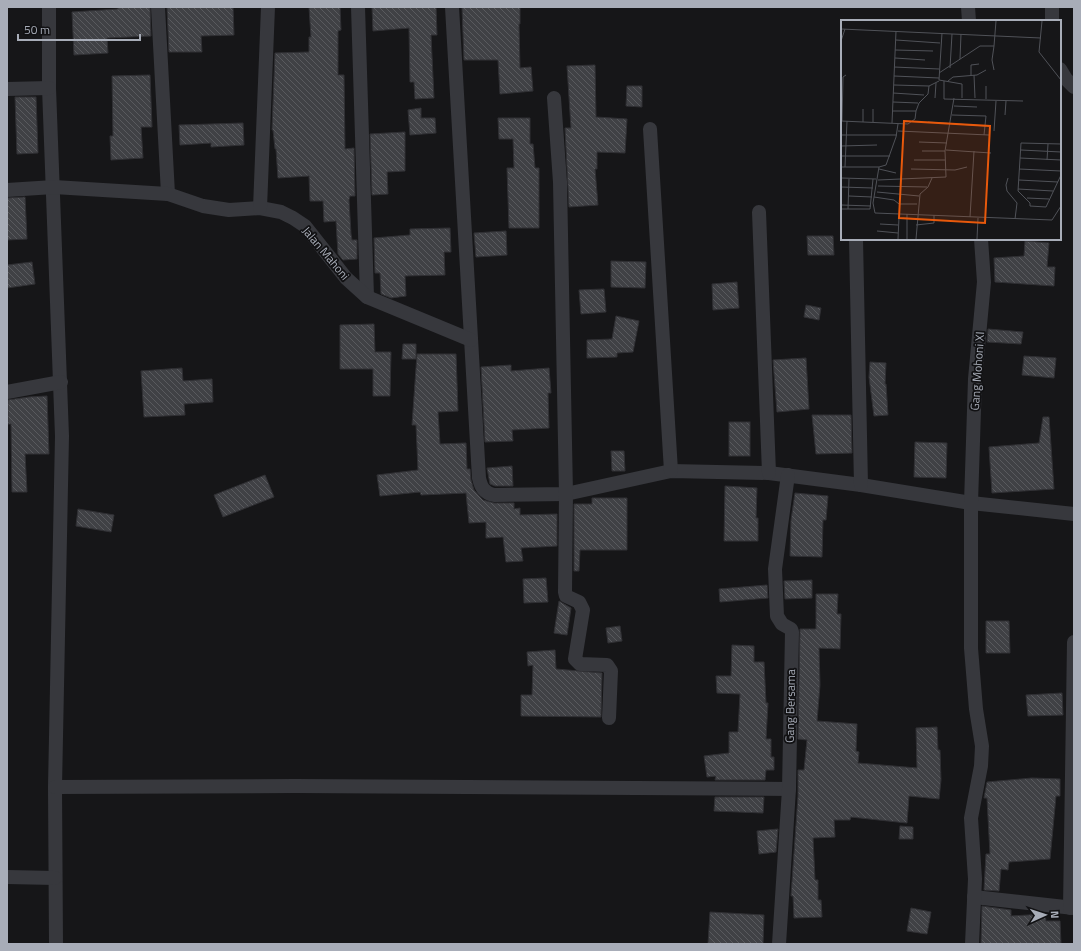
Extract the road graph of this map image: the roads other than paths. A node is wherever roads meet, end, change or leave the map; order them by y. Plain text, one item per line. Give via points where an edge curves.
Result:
1 (49, 7) edge
2 (158, 7) edge
3 (268, 7) edge
4 (358, 7) edge
5 (452, 7) edge
6 (968, 7) edge
7 (1052, 7) edge
8 (969, 20) edge
9 (1052, 20) edge
10 (1061, 71) edge
11 (1074, 87) edge
12 (49, 88) junction
13 (7, 89) edge
14 (554, 98) dead end
15 (650, 129) dead end
16 (54, 187) junction
17 (7, 190) edge
18 (168, 194) junction
19 (260, 208) junction
20 (759, 212) dead end
21 (856, 240) edge
22 (981, 240) edge
23 (367, 298) junction
24 (471, 340) junction
25 (61, 382) junction
26 (7, 392) edge
27 (670, 471) junction
28 (769, 473) junction
29 (788, 475) junction
30 (861, 485) junction
31 (566, 494) junction
32 (971, 502) junction
33 (1074, 514) edge
34 (1074, 642) edge
35 (609, 718) dead end
36 (55, 787) junction
37 (789, 788) junction
38 (7, 877) edge
39 (55, 878) junction
40 (974, 897) junction
41 (1072, 908) edge
42 (56, 944) edge
43 (778, 944) edge
44 (972, 944) edge

1 - 12 street
2 - 18 street
3 - 19 street
4 - 23 street
5 - 24 street
6 - 8 street
7 - 9 street
10 - 11 street
12 - 13 street
12 - 16 street
14 - 31 street via 560,182
15 - 27 street
16 - 17 street, Jalan Mahoni
16 - 18 street, Jalan Mahoni
16 - 25 street
18 - 19 street, Jalan Mahoni via 203,206 229,210
19 - 23 street, Jalan Mahoni via 281,212 305,226 346,278
20 - 28 street
21 - 30 street
22 - 32 street, Gang Mohoni XI via 984,282 975,379
23 - 24 street, Jalan Mahoni
24 - 31 street via 481,486 484,491 494,495
25 - 26 street
25 - 36 street
27 - 28 street
27 - 31 street
28 - 29 street
29 - 30 street
29 - 37 street, Gang Bersama via 775,569 777,616 792,632
30 - 32 street
31 - 35 street via 564,592 566,596 579,602 583,610 575,656 580,664 610,667 612,680
32 - 33 street
32 - 40 street, Gang Mohoni XI via 971,648 982,746 981,766 971,818
34 - 41 street
36 - 37 street
36 - 39 street
37 - 43 street, Gang Bersama
38 - 39 street
39 - 42 street
40 - 41 street
40 - 44 street, Gang Mohoni XI

